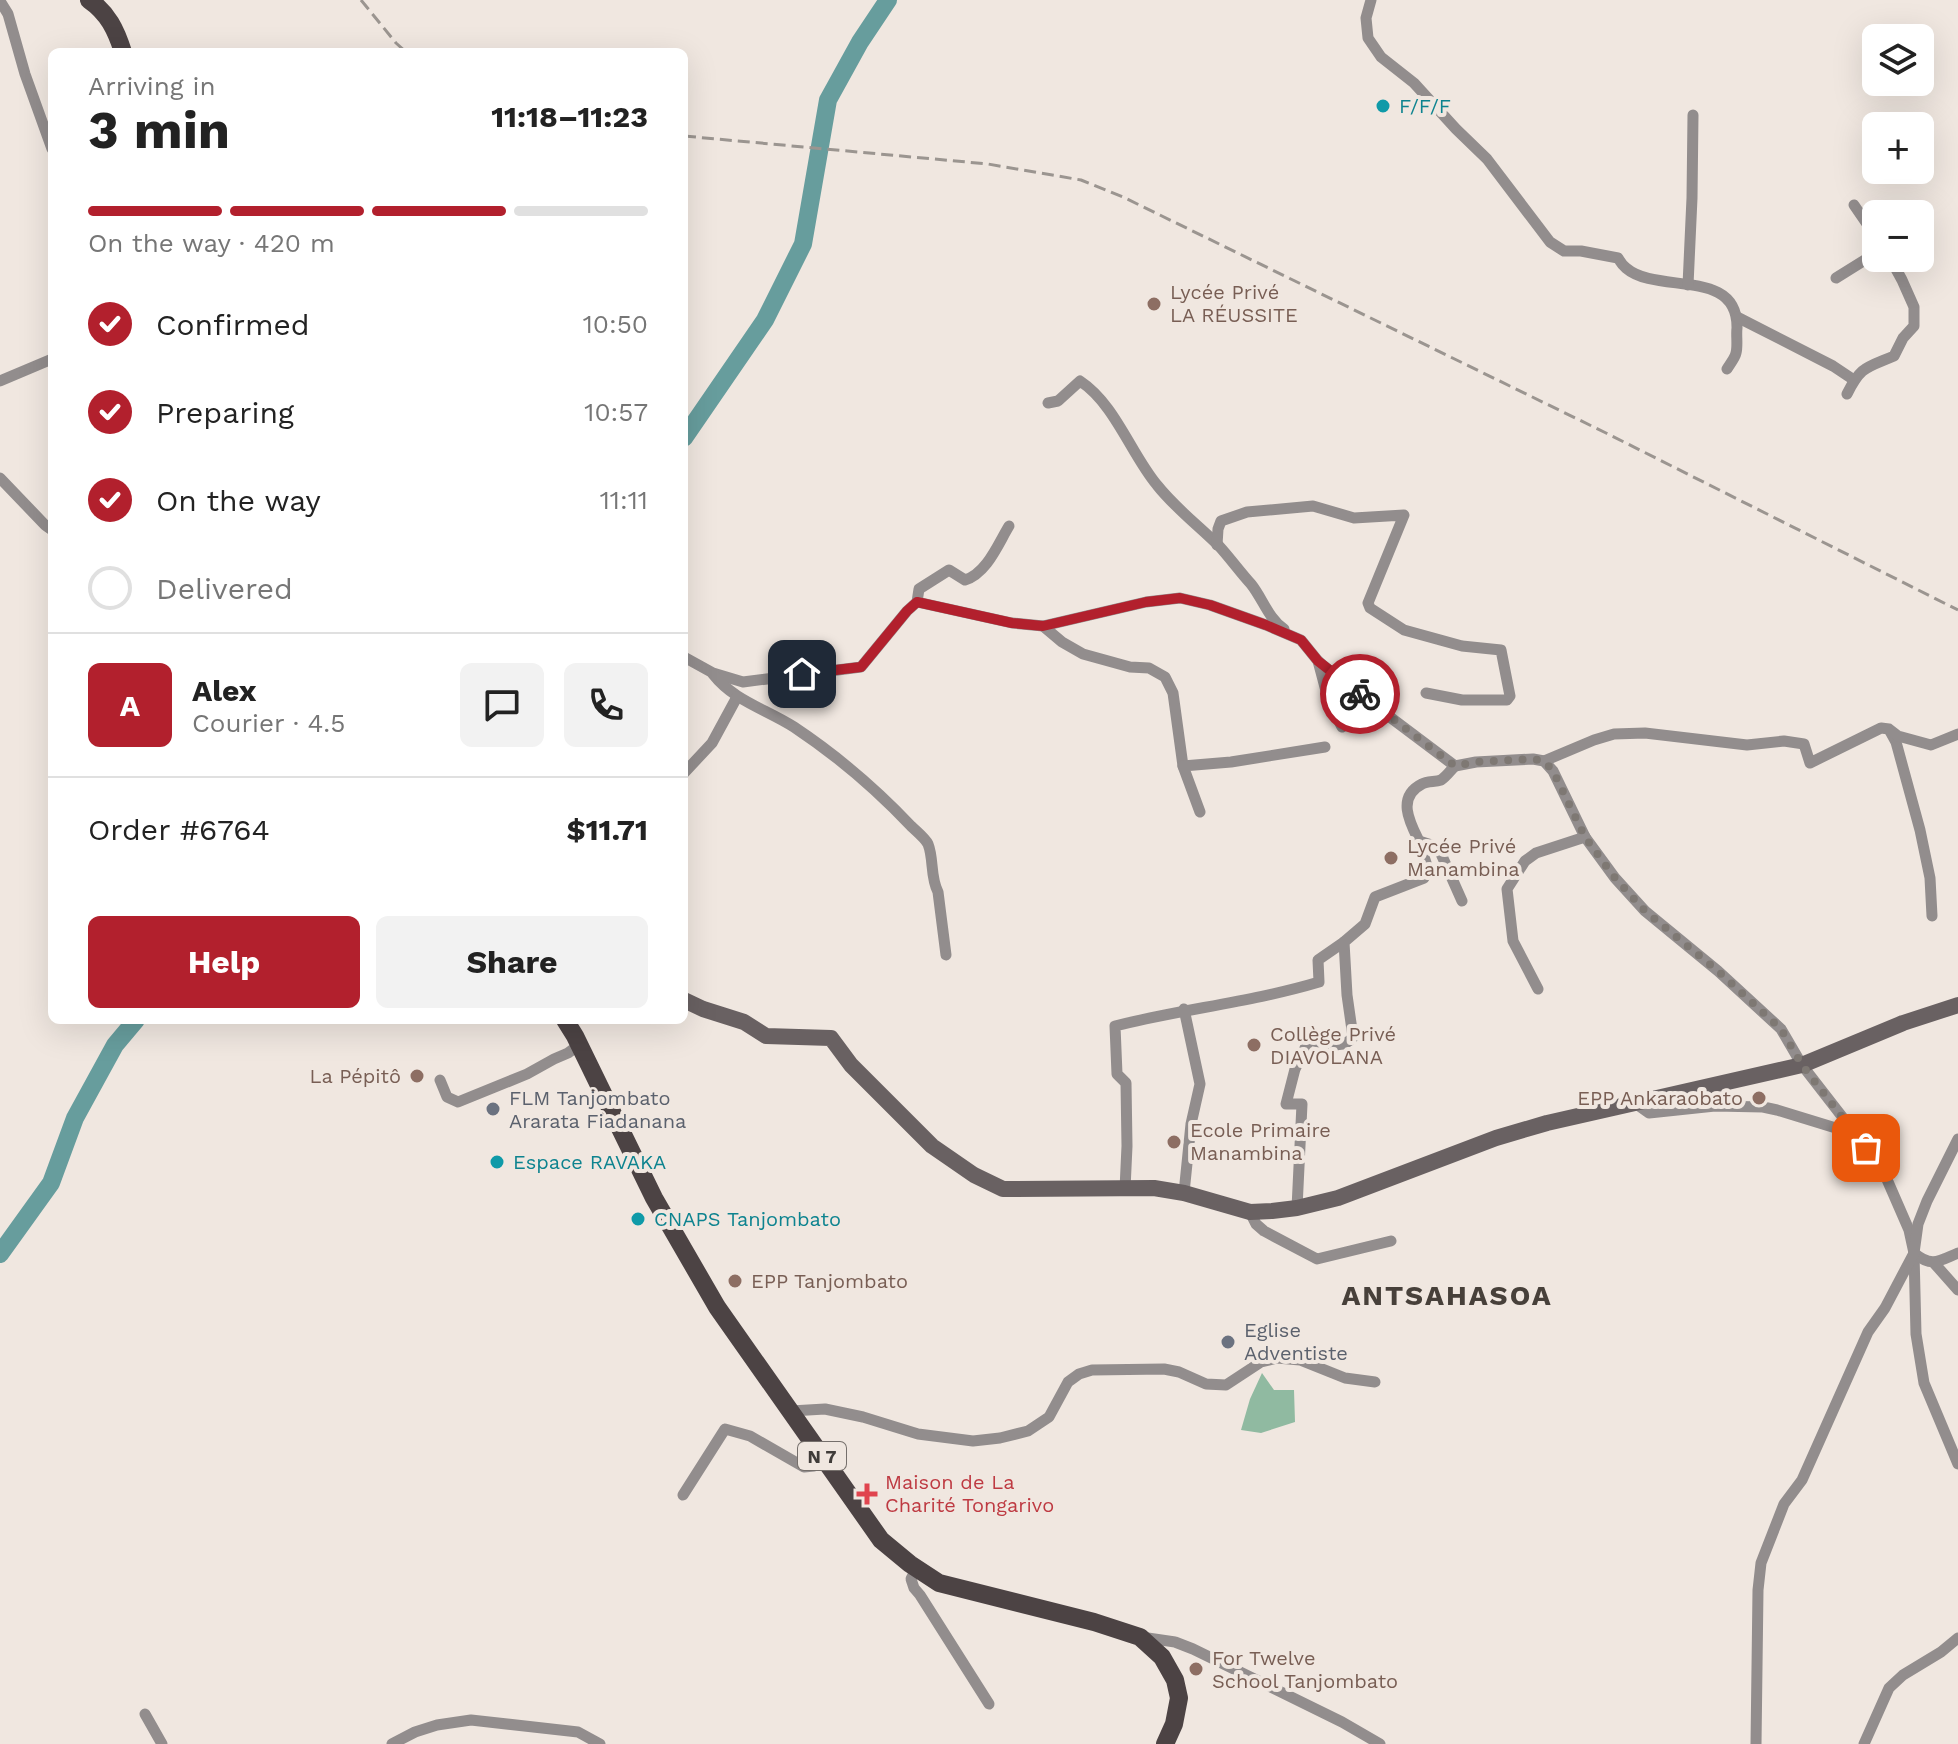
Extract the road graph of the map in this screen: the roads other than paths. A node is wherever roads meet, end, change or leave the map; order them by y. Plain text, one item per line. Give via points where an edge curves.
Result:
1 (89, 0) edge
2 (1371, 0) edge
3 (0, 1) edge
4 (121, 48) edge
5 (1693, 115) dead end
6 (48, 138) edge
7 (1854, 205) dead end
8 (1862, 217) edge
9 (1862, 262) edge
10 (1898, 272) edge
11 (1836, 278) dead end
12 (1688, 285) junction
13 (1737, 317) junction
14 (48, 361) edge
15 (1727, 369) dead end
16 (1854, 380) junction
17 (0, 381) edge
18 (1847, 394) dead end
19 (1048, 403) dead end
20 (0, 478) edge
21 (1009, 526) dead end
22 (48, 527) edge
23 (1217, 545) junction
24 (917, 602) junction
25 (1043, 626) junction
26 (1301, 640) junction
27 (688, 659) edge
28 (1318, 661) junction
29 (713, 673) junction
30 (1426, 693) dead end
31 (737, 697) junction
32 (1342, 727) dead end
33 (1889, 729) junction
34 (1958, 734) edge
35 (1325, 747) dead end
36 (1544, 761) junction
37 (1183, 766) junction
38 (1455, 766) junction
39 (688, 769) edge
40 (1200, 812) dead end
41 (1585, 837) junction
42 (1419, 841) junction
43 (1462, 901) dead end
44 (1932, 916) dead end
45 (1344, 942) junction
46 (946, 955) dead end
47 (1538, 989) dead end
48 (688, 1002) edge
49 (1958, 1005) edge
50 (1184, 1009) junction
51 (567, 1024) edge
52 (579, 1045) junction
53 (1802, 1065) junction
54 (440, 1080) dead end
55 (1635, 1103) junction
56 (1850, 1128) junction
57 (1958, 1139) edge
58 (1125, 1189) junction
59 (1184, 1193) junction
60 (1297, 1208) junction
61 (1250, 1212) junction
62 (1391, 1241) dead end
63 (1914, 1253) junction
64 (1958, 1253) edge
65 (1934, 1263) junction
66 (1958, 1290) edge
67 (1375, 1382) dead end
68 (791, 1411) junction
69 (823, 1457) junction
70 (1958, 1464) edge
71 (683, 1495) dead end
72 (917, 1568) junction
73 (1140, 1637) junction
74 (1958, 1638) edge
75 (989, 1704) dead end
76 (145, 1714) dead end
77 (557, 1731) junction
78 (162, 1744) edge
79 (392, 1744) edge
80 (555, 1744) edge
81 (600, 1744) edge
82 (1165, 1744) edge
83 (1380, 1744) edge
84 (1756, 1744) edge
85 (1864, 1744) edge

1 - 4 main road via 111,22
2 - 12 street via 1368,38 1381,57 1414,83 1487,159 1550,242 1564,251 1618,258 1642,276
3 - 6 street
5 - 12 street
7 - 8 street
9 - 11 street
10 - 16 street via 1914,307 1914,326 1894,356 1863,369
12 - 13 street via 1726,298
13 - 15 street via 1736,353
13 - 16 street
14 - 17 street
16 - 18 street
19 - 23 street via 1058,401 1080,381 1088,386 1154,482
20 - 22 street
21 - 24 street via 973,577 965,580 949,570 919,589
23 - 26 street via 1277,624
23 - 30 street via 1221,521 1247,512 1313,506 1354,518 1404,515 1368,603 1371,610 1404,630 1501,650 1510,696 1462,700
24 - 25 street
24 - 29 street via 861,667 743,682
25 - 26 street via 1180,598
25 - 37 street via 1083,654 1149,668 1165,677 1173,693
26 - 28 street
27 - 29 street
28 - 32 street
28 - 38 street
29 - 31 street
31 - 39 street via 712,743
31 - 46 street via 793,727 848,767 927,843
33 - 34 street via 1931,745
33 - 36 street via 1881,728 1810,763 1804,744 1747,745 1645,733 1614,734
33 - 44 street via 1920,830
35 - 37 street
36 - 38 street
36 - 41 street
37 - 40 street
38 - 42 street via 1443,779 1422,784 1410,794 1406,807
41 - 47 street via 1536,853 1507,889 1513,941
41 - 53 street via 1645,911 1781,1029
42 - 43 street via 1438,847
42 - 45 street via 1428,869 1424,878 1375,897 1365,924
45 - 50 street via 1318,960 1319,982
45 - 60 street via 1353,1037 1340,1046 1309,1040 1286,1104 1302,1104
48 - 58 street via 744,1022 766,1036 831,1038 932,1146 1003,1189
49 - 53 street
50 - 58 street via 1115,1026 1117,1074 1126,1083
50 - 59 street via 1200,1084
51 - 52 main road, N 7
52 - 54 street via 527,1074 458,1102 447,1097
52 - 68 main road, N 7 via 654,1198 717,1307
53 - 55 street
53 - 56 street
55 - 56 street via 1649,1113 1763,1107
55 - 60 street via 1496,1138 1338,1198
56 - 63 street via 1882,1168
57 - 63 street via 1918,1224
58 - 59 street
59 - 61 street
60 - 61 street
61 - 62 street via 1264,1231 1317,1259
63 - 65 street
63 - 70 street via 1916,1334 1924,1383
63 - 84 street via 1868,1332 1761,1563
64 - 65 street
65 - 66 street
67 - 68 street via 1277,1358 1226,1385 1206,1384 1164,1369 1092,1370 1068,1382 1049,1417 1028,1431 973,1441 918,1434 825,1409
68 - 69 main road, N 7
69 - 71 street via 804,1467 750,1436 725,1429
69 - 72 main road, N 7 via 881,1540
72 - 73 main road, N 7 via 939,1583
72 - 75 street via 911,1579 914,1588
73 - 82 main road, N 7 via 1162,1657 1175,1680 1179,1698
73 - 83 street via 1193,1649
74 - 85 street via 1889,1688
76 - 78 street
77 - 79 street via 471,1720 437,1725
77 - 80 street
77 - 81 street via 578,1732

